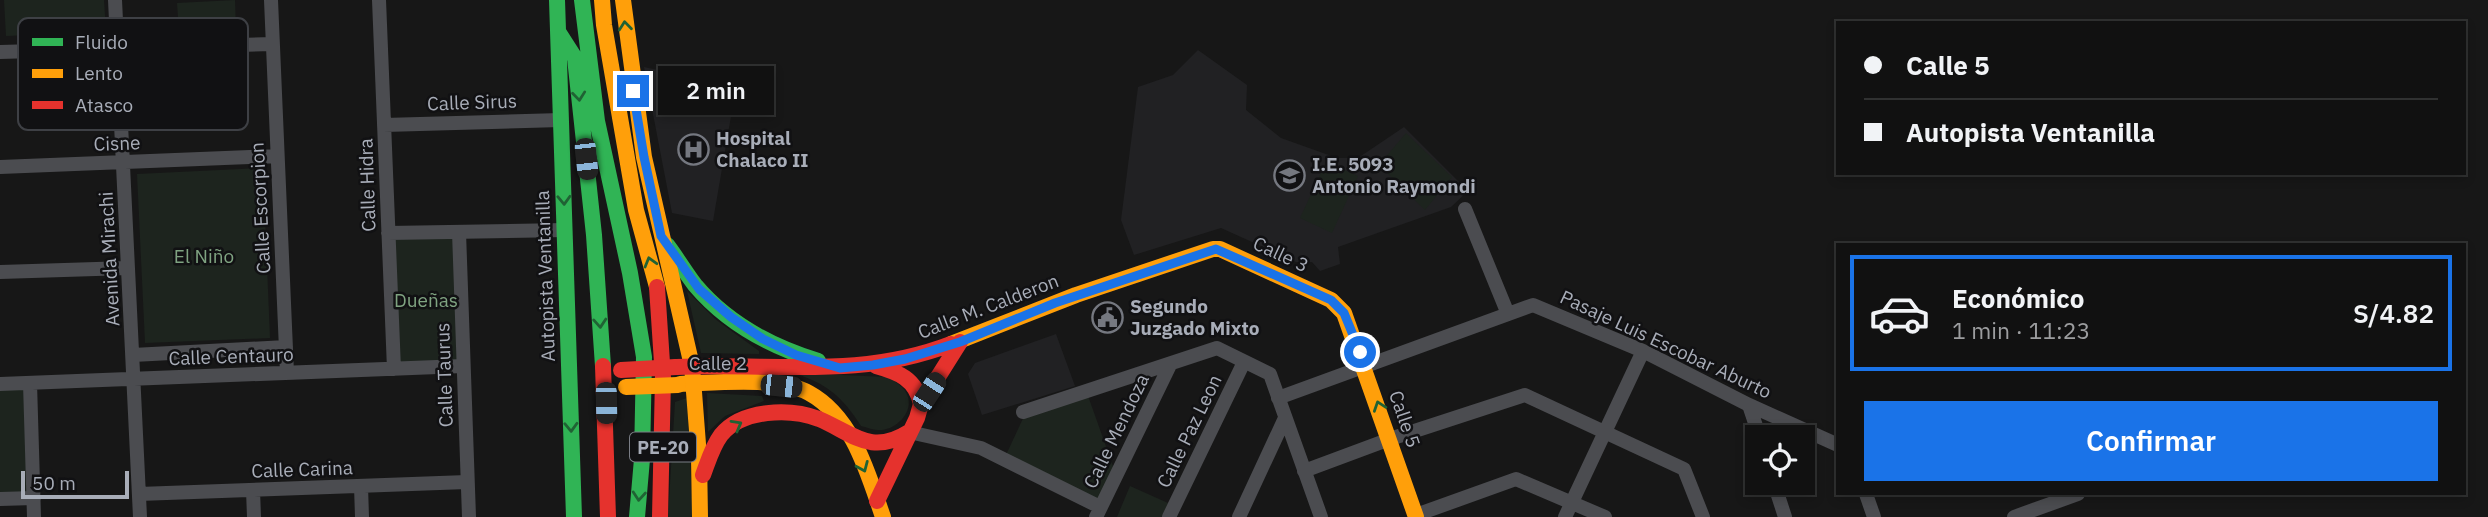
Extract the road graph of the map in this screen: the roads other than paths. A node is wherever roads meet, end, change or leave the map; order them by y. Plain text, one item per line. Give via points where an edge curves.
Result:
1 (115, 0) edge
2 (271, 0) edge
3 (379, 0) edge
4 (557, 0) edge
5 (582, 0) edge
6 (602, 0) edge
7 (623, 0) edge
8 (116, 18) edge
9 (559, 33) junction
10 (272, 44) junction
11 (248, 45) edge
12 (18, 51) edge
13 (0, 52) edge
14 (561, 120) junction
15 (384, 125) junction
16 (122, 130) edge
17 (277, 156) junction
18 (123, 162) junction
19 (0, 167) edge
20 (1465, 209) dead end
21 (565, 230) junction
22 (459, 232) junction
23 (388, 233) junction
24 (661, 236) junction
25 (1213, 249) joint
26 (128, 268) junction
27 (0, 272) edge
28 (1331, 300) joint
29 (1508, 314) junction
30 (960, 342) junction
31 (286, 347) junction
32 (1643, 351) junction
33 (132, 355) junction
34 (1244, 362) junction
35 (1171, 363) junction
36 (873, 365) junction
37 (463, 366) junction
38 (1365, 366) junction
39 (840, 368) junction
40 (394, 369) junction
41 (677, 370) junction
42 (604, 372) junction
43 (287, 373) junction
44 (134, 379) junction
45 (30, 383) junction
46 (0, 384) edge
47 (686, 384) junction
48 (605, 389) junction
49 (1278, 398) junction
50 (921, 404) junction
51 (1749, 405) junction
52 (1023, 412) dead end
53 (1285, 418) junction
54 (1756, 425) edge
55 (909, 432) junction
56 (1606, 432) junction
57 (847, 435) junction
58 (1390, 439) junction
59 (1836, 445) edge
60 (1304, 471) junction
61 (700, 480) junction
62 (467, 482) junction
63 (361, 486) junction
64 (253, 490) junction
65 (139, 494) junction
66 (1778, 495) edge
67 (1866, 495) edge
68 (2075, 495) edge
69 (34, 498) junction
70 (0, 499) edge
71 (877, 501) junction
72 (1572, 502) junction
73 (1098, 512) edge
74 (34, 517) edge
75 (140, 517) edge
76 (254, 517) edge
77 (362, 517) edge
78 (469, 517) edge
79 (574, 517) edge
80 (608, 517) edge
81 (637, 517) edge
82 (660, 517) edge
83 (701, 517) edge
84 (883, 517) edge
85 (1169, 517) edge
86 (1239, 517) edge
87 (1321, 517) edge
88 (1418, 517) edge
89 (1565, 517) edge
90 (1605, 517) edge
91 (1703, 517) edge
92 (1786, 517) edge
93 (1874, 517) edge
94 (2014, 517) edge

1 - 8 street, Avenida Mirachi
2 - 10 street, Calle Escorpion
3 - 15 street, Calle Hidra
4 - 9 main road, Autopista Ventanilla
5 -> 81 main road, PE-20 via 597,121 644,357
41 -> 6 main road, PE-20 via 636,210
24 -> 7 main road via 636,110
9 - 14 main road, Autopista Ventanilla
9 -> 42 main road, Autopista Ventanilla via 575,58
10 - 11 street
10 - 17 street, Calle Escorpion
12 - 13 street
14 - 15 street, Calle Sirus
14 -> 21 main road, Autopista Ventanilla
15 - 23 street, Calle Hidra
16 - 18 street, Avenida Mirachi
17 - 18 street, Cisne
17 - 31 street, Calle Escorpion
18 - 19 street, Cisne
18 - 26 street, Avenida Mirachi
20 - 29 street
21 - 22 street
21 -> 79 main road, Autopista Ventanilla
22 - 23 street
22 - 37 street, Calle Taurus
23 - 40 street, Calle Hidra
24 - 39 main road via 699,289 731,317 796,355
24 - 41 main road
25 - 28 main road, Calle 3
25 - 30 main road, Calle M. Calderon via 1055,303
26 - 27 street
26 - 33 street, Avenida Mirachi
28 - 38 main road, Calle 5 via 1344,313
29 - 32 street, Pasaje Luis Escobar Aburto via 1535,305
29 - 38 street, Pasaje Luis Escobar Aburto
30 - 36 main road, Calle M. Calderon
30 - 50 main road
31 - 33 street
31 - 43 street, Calle Escorpion
32 - 51 street, Pasaje Luis Escobar Aburto
32 - 56 street
33 - 44 street, Avenida Mirachi
34 - 35 street via 1214,348
34 - 49 street via 1270,374
34 - 85 street, Calle Paz Leon
35 - 52 street
35 - 73 street, Calle Mendoza
36 - 39 main road, Calle M. Calderon
36 - 50 main road via 909,380
37 - 40 street, Calle Centauro
37 - 62 street, Calle Taurus
38 - 49 street, Pasaje Luis Escobar Aburto
58 -> 38 main road, Calle 5
39 - 41 main road, Calle M. Calderon
40 - 43 street, Calle Centauro
41 - 42 main road, Calle M. Calderon, bridge
41 - 47 main road
41 - 82 main road, PE-20 via 663,457
42 - 48 main road, Autopista Ventanilla
43 - 44 street, Calle Centauro
44 - 45 street, Calle Centauro
44 - 65 street, Avenida Mirachi
45 - 46 street, Calle Centauro
45 - 69 street
47 - 48 main road, Calle 2, bridge
47 - 57 main road, Calle 2 via 796,388 833,412
47 - 61 main road
48 - 80 main road, Autopista Ventanilla
49 - 53 street
50 - 55 main road
51 - 54 street
51 - 59 street, Pasaje Luis Escobar Aburto
53 - 60 street
53 - 86 street
55 - 57 main road via 883,443 865,443
55 - 71 main road
55 - 73 street via 981,448
56 - 58 street via 1523,394
56 - 72 street
56 - 91 street via 1684,470
61 -> 57 main road via 720,438 746,419 790,413 808,416
57 -> 71 main road, Calle 2
58 - 60 street
58 - 88 main road, Calle 5
60 - 87 street
61 - 83 main road
62 - 63 street, Calle Carina
62 - 78 street, Calle Taurus
63 - 64 street, Calle Carina
63 - 77 street
64 - 65 street, Calle Carina
64 - 76 street
65 - 75 street, Avenida Mirachi
66 - 92 street
67 - 93 street
68 - 94 street
69 - 70 street
69 - 74 street
71 - 84 main road, Calle 2
72 - 88 street via 1516,479
72 - 89 street
72 - 90 street

